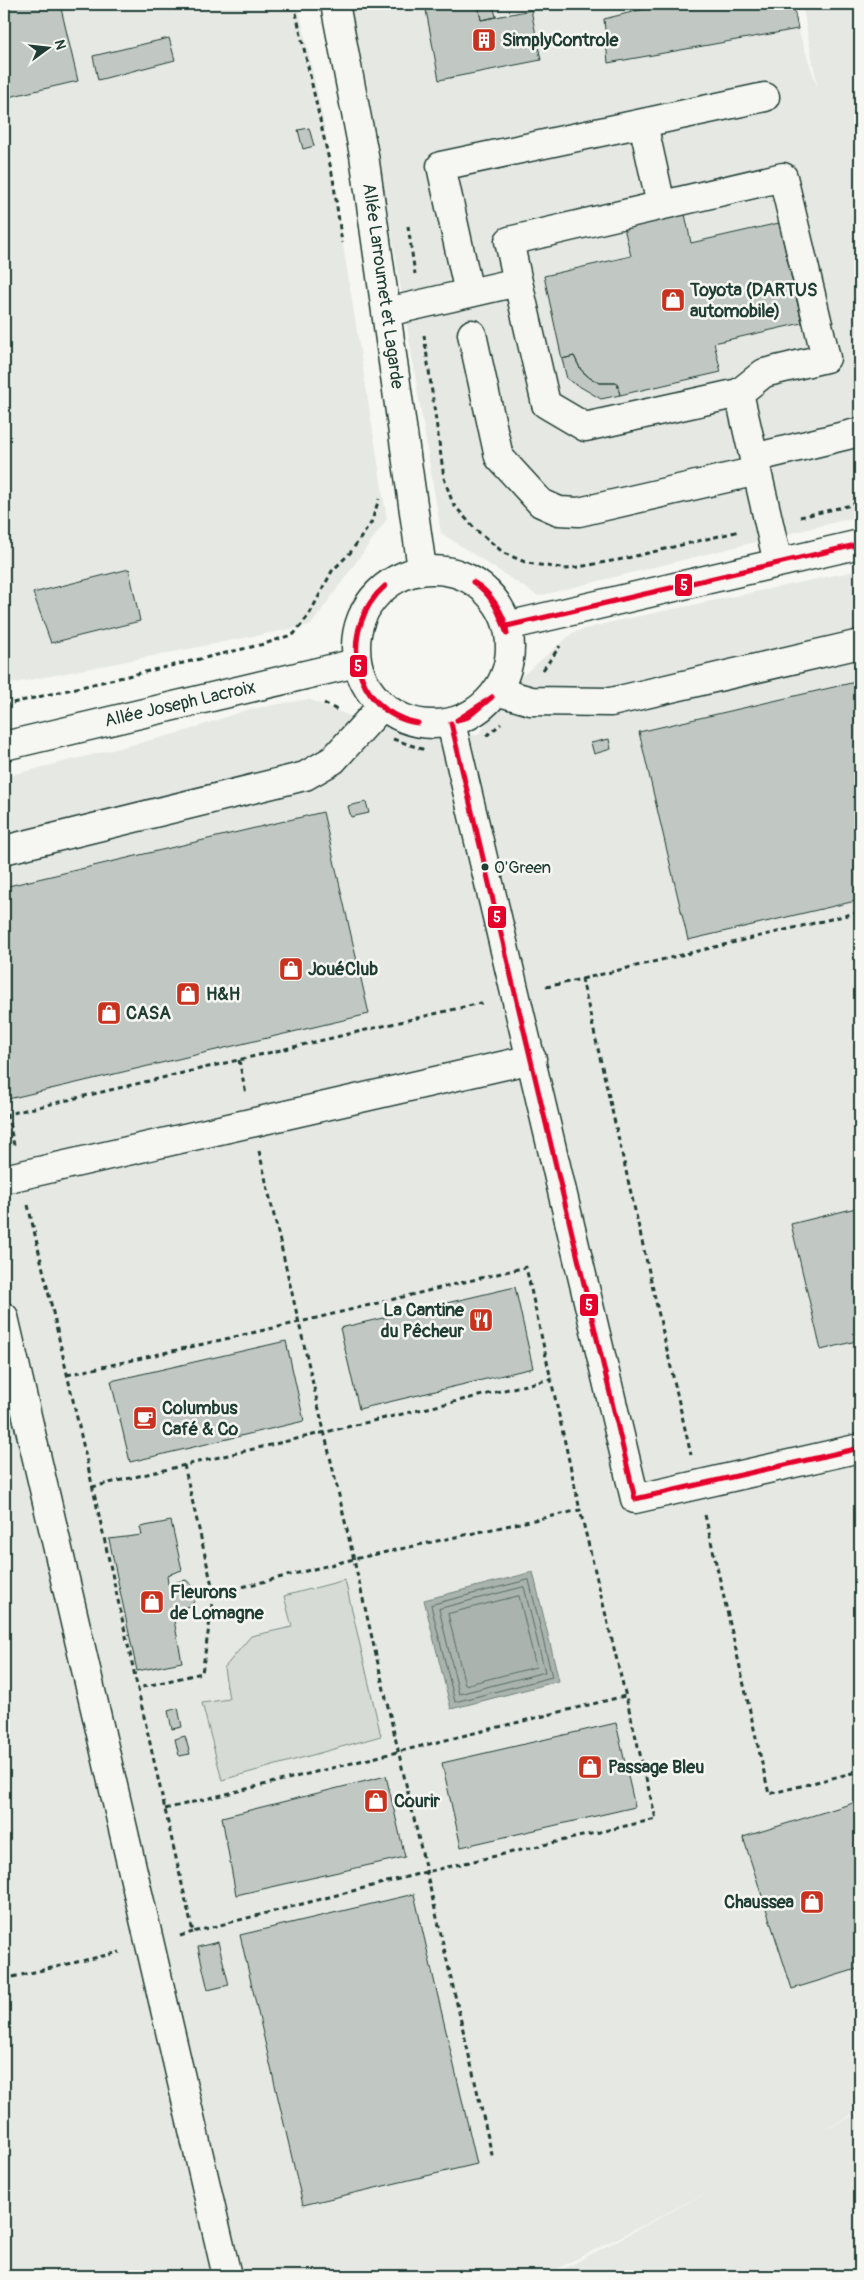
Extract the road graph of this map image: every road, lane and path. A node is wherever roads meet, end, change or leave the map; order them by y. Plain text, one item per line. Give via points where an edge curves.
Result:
1 (294, 4) edge
2 (335, 4) edge
3 (765, 97) dead end
4 (643, 123) junction
5 (661, 205) junction
6 (343, 246) dead end
7 (518, 282) junction
8 (468, 293) junction
9 (387, 312) junction
10 (472, 334) dead end
11 (739, 393) junction
12 (860, 432) edge
13 (756, 464) junction
14 (444, 478) dead end
15 (378, 492) dead end
16 (860, 503) edge
17 (770, 524) junction
18 (860, 544) edge
19 (778, 563) junction
20 (422, 569) junction
21 (508, 626) junction
22 (860, 644) edge
23 (356, 663) junction
24 (496, 690) junction
25 (4, 705) edge
26 (382, 706) junction
27 (503, 722) dead end
28 (451, 723) junction
29 (389, 738) dead end
30 (484, 738) dead end
31 (4, 746) edge
32 (425, 750) dead end
33 (4, 850) edge
34 (860, 912) edge
35 (582, 979) junction
36 (539, 989) dead end
37 (486, 1001) dead end
38 (532, 1059) junction
39 (239, 1060) junction
40 (5, 1115) edge
41 (253, 1122) junction
42 (12, 1177) edge
43 (4, 1317) edge
44 (300, 1322) junction
45 (67, 1375) junction
46 (550, 1379) junction
47 (325, 1432) junction
48 (860, 1448) edge
49 (184, 1465) junction
50 (698, 1485) junction
51 (92, 1487) junction
52 (580, 1510) junction
53 (354, 1559) junction
54 (214, 1594) junction
55 (138, 1688) junction
56 (624, 1696) junction
57 (398, 1752) junction
58 (860, 1771) edge
59 (165, 1809) junction
60 (426, 1872) junction
61 (193, 1932) junction
62 (150, 1945) junction
63 (4, 1979) edge
64 (493, 2159) dead end
65 (226, 2276) edge

1 - 6 path via 333,178
2 - 9 street, Allée Larroumet et Lagarde via 364,155
3 - 4 street
4 - 5 street
4 - 8 street via 441,166
5 - 7 street via 509,241
5 - 11 street via 783,176 826,358 764,373
7 - 8 street
7 - 11 street via 546,404 585,426
8 - 9 street
9 - 20 street, Allée Larroumet et Lagarde
10 - 13 street via 499,456 541,502 559,511 579,512
11 - 13 street
12 - 13 street
13 - 17 street
14 - 17 path via 454,504 475,529 504,552 527,563 559,568 615,561
15 - 25 path via 379,501 372,523 332,571 294,634 264,644
16 - 17 path
17 - 19 street
18 - 19 street
19 - 21 street
20 - 21 street via 445,570 466,576 484,589
20 - 23 street via 398,577 377,592 362,613 355,638
21 - 24 street via 510,651 505,675
22 - 24 street via 611,702 532,701
23 - 26 street via 366,686
23 - 31 street, Allée Joseph Lacroix
24 - 28 street via 474,713
26 - 28 street via 402,718 426,724
26 - 33 street via 332,760 305,776
27 - 30 path
28 - 38 street
29 - 32 path
34 - 35 path
35 - 36 path
35 - 50 path
37 - 39 path
38 - 41 street
38 - 50 street via 635,1499
39 - 40 path
39 - 41 path
40 - 42 path
41 - 42 street
41 - 44 path
42 - 45 path
43 - 62 street
44 - 45 path
44 - 46 path via 526,1267
44 - 47 path
45 - 51 path
46 - 47 path
46 - 52 path
47 - 49 path
47 - 53 path
48 - 50 street
49 - 51 path
49 - 54 path
50 - 58 path via 769,1794
51 - 55 path
52 - 53 path
52 - 56 path
53 - 54 path
53 - 57 path
54 - 55 path via 202,1673
55 - 59 path
56 - 57 path
56 - 60 path via 656,1819
57 - 59 path
57 - 60 path
59 - 61 path
60 - 61 path
60 - 64 path
61 - 62 path
62 - 63 path
62 - 65 street

